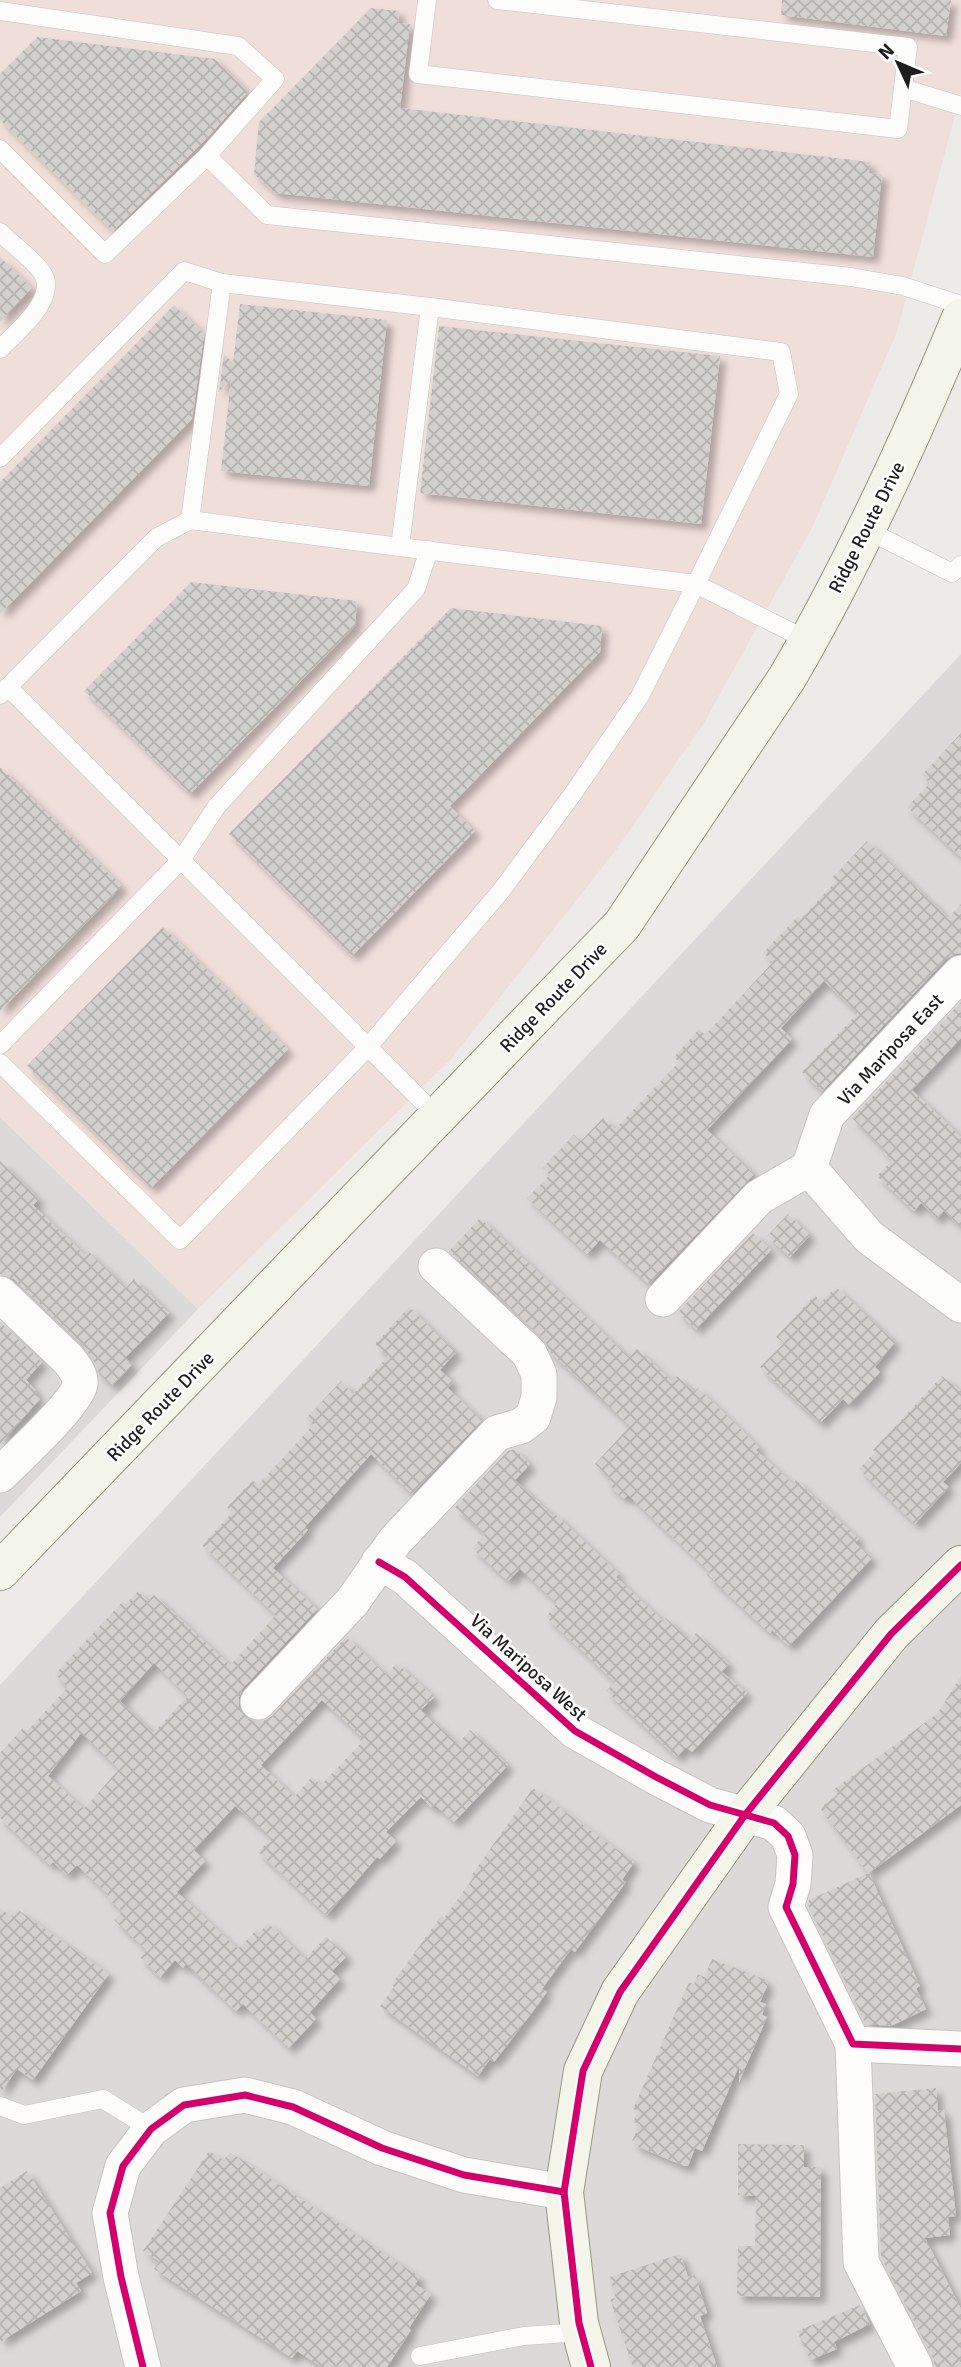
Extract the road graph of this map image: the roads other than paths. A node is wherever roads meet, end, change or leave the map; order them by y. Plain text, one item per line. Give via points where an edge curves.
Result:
1 (426, 0) edge
2 (497, 0) edge
3 (0, 11) edge
4 (903, 88) junction
5 (961, 106) edge
6 (0, 149) edge
7 (207, 156) junction
8 (0, 232) edge
9 (222, 283) junction
10 (961, 305) edge
11 (430, 307) junction
12 (961, 318) edge
13 (0, 349) edge
14 (0, 458) edge
15 (190, 520) junction
16 (865, 529) junction
17 (400, 547) junction
18 (429, 550) junction
19 (961, 565) edge
20 (696, 584) junction
21 (809, 641) junction
22 (4, 691) edge
23 (181, 860) junction
24 (961, 972) edge
25 (0, 1045) edge
26 (368, 1047) junction
27 (0, 1063) edge
28 (438, 1117) junction
29 (809, 1168) junction
30 (436, 1266) dead end
31 (0, 1294) edge
32 (663, 1299) dead end
33 (961, 1305) edge
34 (0, 1475) edge
35 (379, 1562) junction
36 (961, 1565) edge
37 (0, 1571) edge
38 (258, 1702) dead end
39 (745, 1815) junction
40 (853, 2044) junction
41 (961, 2049) edge
42 (0, 2106) edge
43 (151, 2129) junction
44 (564, 2192) junction
45 (587, 2349) edge
46 (420, 2356) dead end
47 (143, 2367) edge
48 (915, 2367) edge

1 - 4 lane via 418,74 898,129
2 - 4 lane via 908,47
3 - 7 lane via 238,46 275,79
4 - 5 lane
6 - 7 lane via 105,254
7 - 10 lane via 267,215 851,277 903,286
8 - 13 lane via 43,273 45,291 40,308
9 - 11 lane
9 - 14 lane via 184,271
9 - 15 lane
11 - 17 lane
11 - 20 lane via 781,352 789,394
12 - 16 main road, Ridge Route Drive via 918,422
15 - 17 lane
15 - 22 lane via 156,538
16 - 19 lane via 952,573
16 - 21 main road, Ridge Route Drive
17 - 18 lane
18 - 20 lane
18 - 23 lane via 416,589 217,806
20 - 21 lane
20 - 26 lane via 640,696 572,795 500,891
21 - 28 main road, Ridge Route Drive via 622,925
22 - 23 lane
23 - 25 lane
23 - 26 lane
24 - 29 street, Via Mariposa East via 827,1115
26 - 27 lane via 180,1240
26 - 28 lane
28 - 37 main road, Ridge Route Drive
29 - 32 street via 759,1197
29 - 33 street via 869,1237
30 - 35 street via 529,1353 539,1374 539,1397 533,1417 497,1433
31 - 34 street via 68,1359 80,1383 61,1412
35 - 38 street via 352,1602
35 - 39 street, Via Mariposa West via 405,1577 575,1731 710,1805
36 - 39 main road via 891,1634
39 - 40 street, Via Mariposa West via 774,1823 788,1836 795,1855 786,1907
39 - 44 main road via 620,1992 583,2071
40 - 41 street
40 - 48 street via 862,2262
42 - 43 lane via 24,2115 103,2099
43 - 44 street via 184,2105 246,2095 293,2107 382,2148 464,2175
43 - 47 street via 123,2166 110,2213
44 - 45 main road via 579,2323
45 - 46 lane via 524,2336

